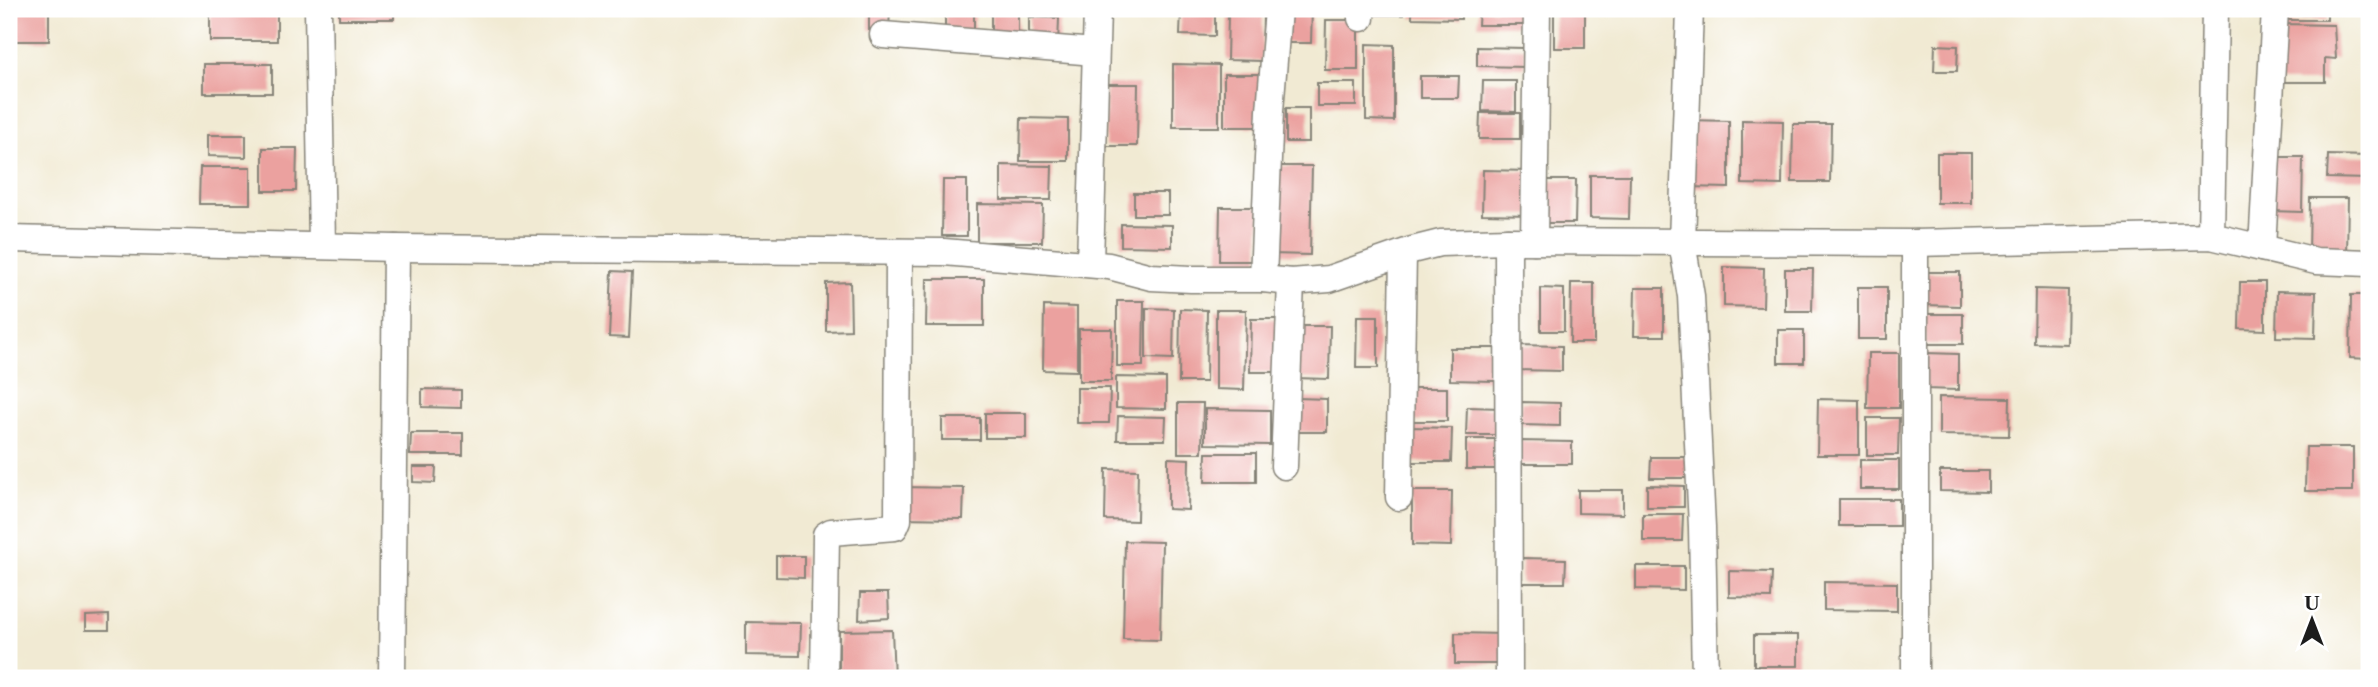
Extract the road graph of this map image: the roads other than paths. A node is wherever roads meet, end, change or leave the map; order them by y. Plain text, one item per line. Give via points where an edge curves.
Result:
1 (318, 9) edge
2 (1097, 9) edge
3 (1278, 9) edge
4 (1537, 9) edge
5 (1690, 9) edge
6 (2215, 9) edge
7 (2275, 9) edge
8 (883, 35) dead end
9 (1095, 52) junction
10 (2211, 236) junction
11 (9, 239) edge
12 (1521, 241) junction
13 (1682, 242) junction
14 (1915, 243) junction
15 (322, 244) junction
16 (396, 248) junction
17 (2262, 248) junction
18 (898, 253) junction
19 (1403, 254) junction
20 (2369, 262) edge
21 (1090, 264) junction
22 (1263, 279) junction
23 (1291, 282) junction
24 (1284, 466) dead end
25 (1399, 497) dead end
26 (392, 678) edge
27 (824, 678) edge
28 (1509, 678) edge
29 (1705, 678) edge
30 (1915, 678) edge

1 - 15 street
2 - 9 street
3 - 22 street
4 - 12 street
5 - 13 street
6 - 10 street
7 - 17 street
8 - 9 street
9 - 21 street
10 - 14 street
10 - 17 street
11 - 15 street
12 - 13 street
12 - 19 street via 1440,243
12 - 28 street
13 - 14 street
13 - 29 street via 1691,296
14 - 30 street
15 - 16 street
16 - 18 street
16 - 26 street
17 - 20 street via 2316,261
18 - 21 street via 944,252
18 - 27 street via 898,520 895,527 826,535
19 - 23 street via 1329,279
19 - 25 street
21 - 22 street via 1151,276
22 - 23 street
23 - 24 street

